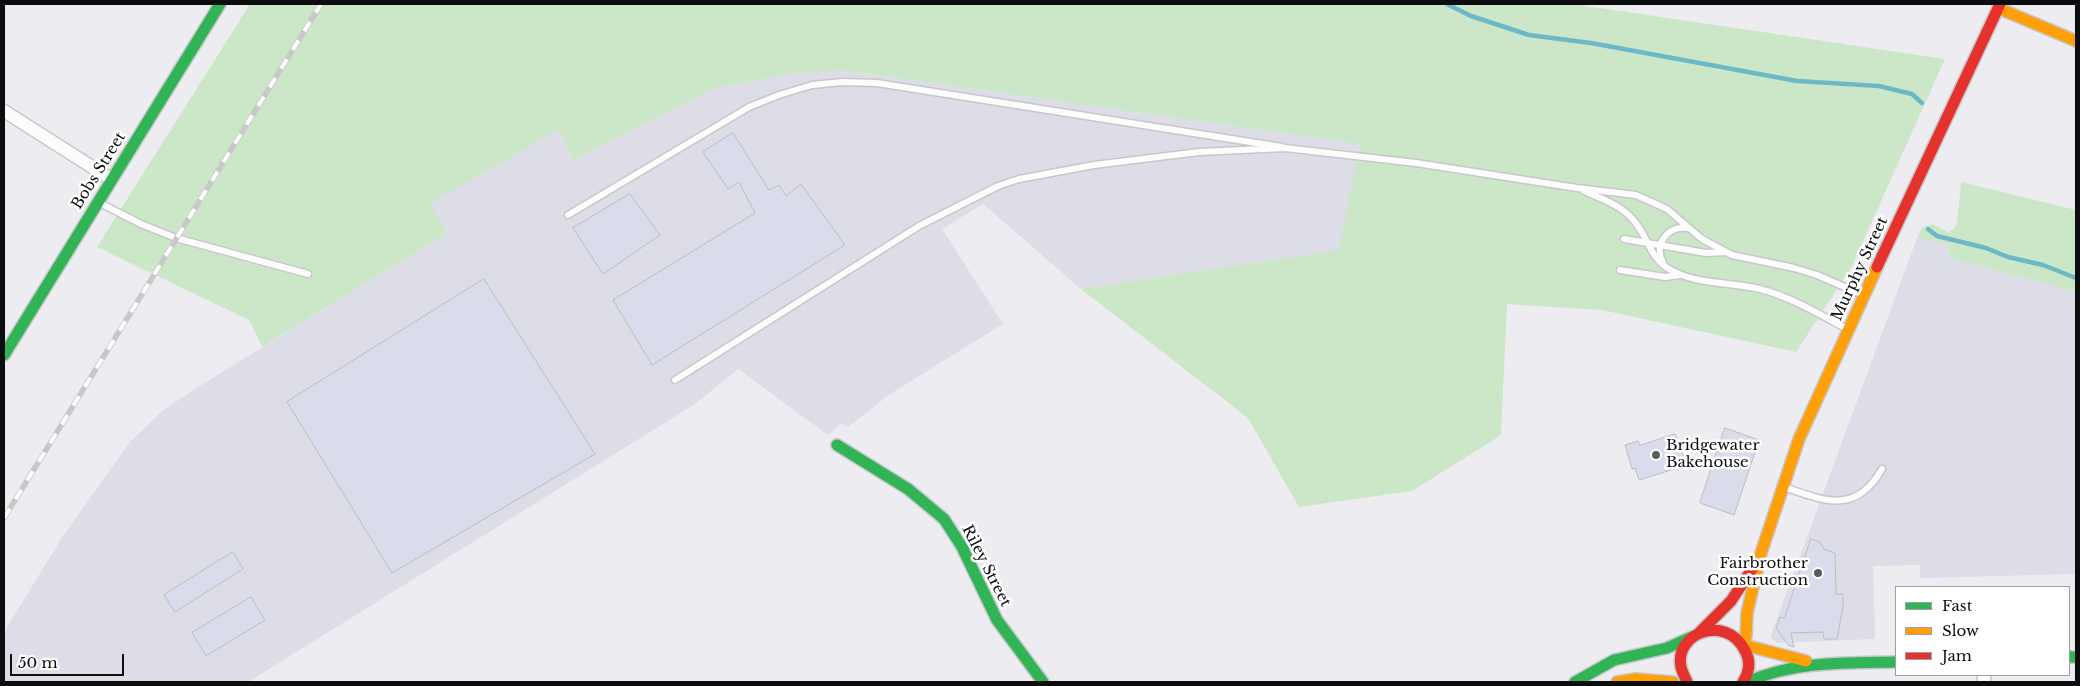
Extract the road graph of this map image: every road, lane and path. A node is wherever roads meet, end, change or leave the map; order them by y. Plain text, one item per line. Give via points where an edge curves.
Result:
1 (220, 4) edge
2 (1999, 6) edge
3 (2076, 40) edge
4 (4, 112) edge
5 (1285, 148) junction
6 (111, 179) junction
7 (1577, 188) junction
8 (98, 202) junction
9 (568, 215) dead end
10 (1689, 228) junction
11 (1624, 239) dead end
12 (1648, 243) junction
13 (1660, 245) junction
14 (1727, 252) junction
15 (1666, 268) junction
16 (1620, 270) dead end
17 (308, 274) dead end
18 (1680, 275) junction
19 (1864, 296) junction
20 (1848, 330) junction
21 (4, 355) edge
22 (675, 380) dead end
23 (837, 446) dead end
24 (1882, 470) dead end
25 (1782, 487) junction
26 (1761, 553) junction
27 (1697, 634) junction
28 (1744, 644) junction
29 (1895, 662) edge
30 (1822, 664) junction
31 (1043, 682) edge
32 (1575, 682) edge
33 (1617, 682) edge
34 (1673, 682) edge
35 (1687, 682) edge
36 (1743, 682) edge
37 (1747, 682) edge

1 - 6 street, Bobs Street
2 - 3 street
2 - 19 street, Murphy Street
4 - 6 street
5 - 7 lane via 1416,163
5 - 9 lane via 877,83 828,83 779,94 733,115
5 - 22 lane via 1199,152 1094,164 998,186 919,226
6 - 8 street, Bobs Street
7 - 10 lane via 1644,197 1667,209
7 - 12 lane via 1627,213
8 - 17 lane via 176,238
8 - 21 street, Bobs Street
10 - 13 lane via 1671,230
10 - 14 lane
11 - 12 lane
12 - 13 lane
12 - 15 lane
13 - 14 lane via 1713,254
13 - 15 lane
14 - 19 lane via 1817,275
15 - 18 lane
16 - 18 lane via 1666,277
18 - 20 lane via 1767,291 1805,306
19 - 20 street, Murphy Street
20 - 25 street, Murphy Street via 1799,439
23 - 31 street, Riley Street via 928,505 943,519 958,537 984,597 1004,632
24 - 25 lane via 1867,490 1849,500 1820,499
25 - 26 street, Murphy Street
26 - 27 street, Murphy Street via 1731,601
26 - 28 street, Murphy Street via 1747,613
27 - 28 street via 1723,630
27 - 32 street via 1667,648 1614,660
27 - 35 street via 1685,646 1681,658
28 - 30 street via 1784,657
28 - 36 street, Murphy Street via 1749,666
29 - 30 street
30 - 37 street via 1776,671
33 - 34 street via 1636,679

